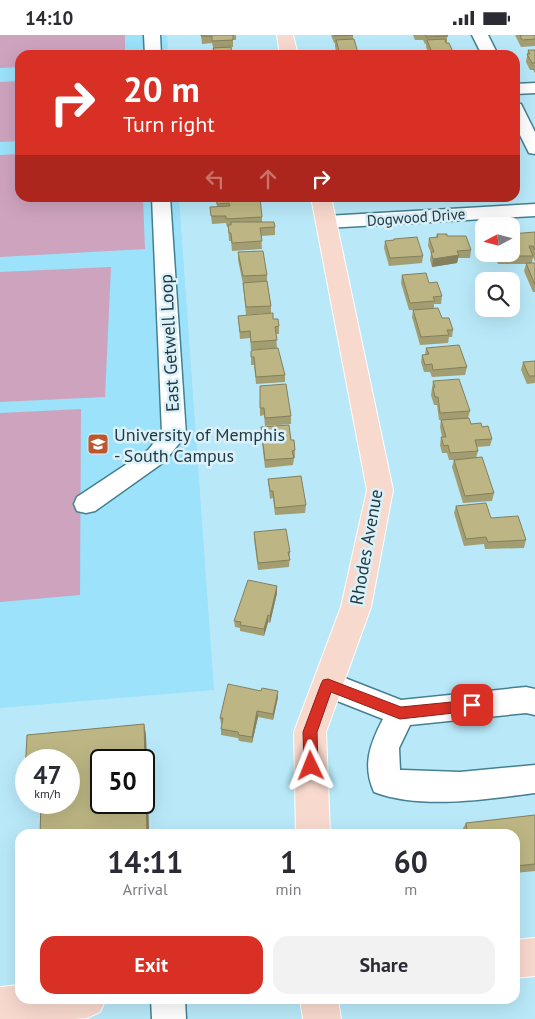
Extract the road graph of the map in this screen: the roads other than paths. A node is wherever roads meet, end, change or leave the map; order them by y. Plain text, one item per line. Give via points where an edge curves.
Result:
1 (152, 35) edge
2 (285, 35) edge
3 (480, 35) edge
4 (153, 50) edge
5 (288, 50) edge
6 (488, 50) edge
7 (535, 88) edge
8 (520, 89) edge
9 (520, 118) edge
10 (535, 149) edge
11 (161, 202) edge
12 (535, 209) edge
13 (324, 210) edge
14 (86, 504) dead end
15 (328, 684) junction
16 (532, 699) edge
17 (400, 713) junction
18 (535, 779) edge
19 (313, 829) edge
20 (535, 957) edge
21 (520, 958) edge
22 (48, 1004) edge
23 (168, 1004) edge
24 (320, 1004) edge
25 (1, 1010) edge
26 (169, 1019) edge
27 (322, 1019) edge

1 - 4 street
2 - 5 main road
3 - 6 street
7 - 8 street
9 - 10 street
11 - 14 street, East Getwell Loop via 174,435 156,456
12 - 13 street, Dogwood Drive
13 - 15 main road, Rhodes Avenue via 380,490 356,607
15 - 17 street
15 - 19 main road, Rhodes Avenue via 310,732
16 - 17 street
17 - 18 street via 384,747 385,782 414,787
20 - 21 main road
22 - 25 main road
23 - 26 street
24 - 27 main road

